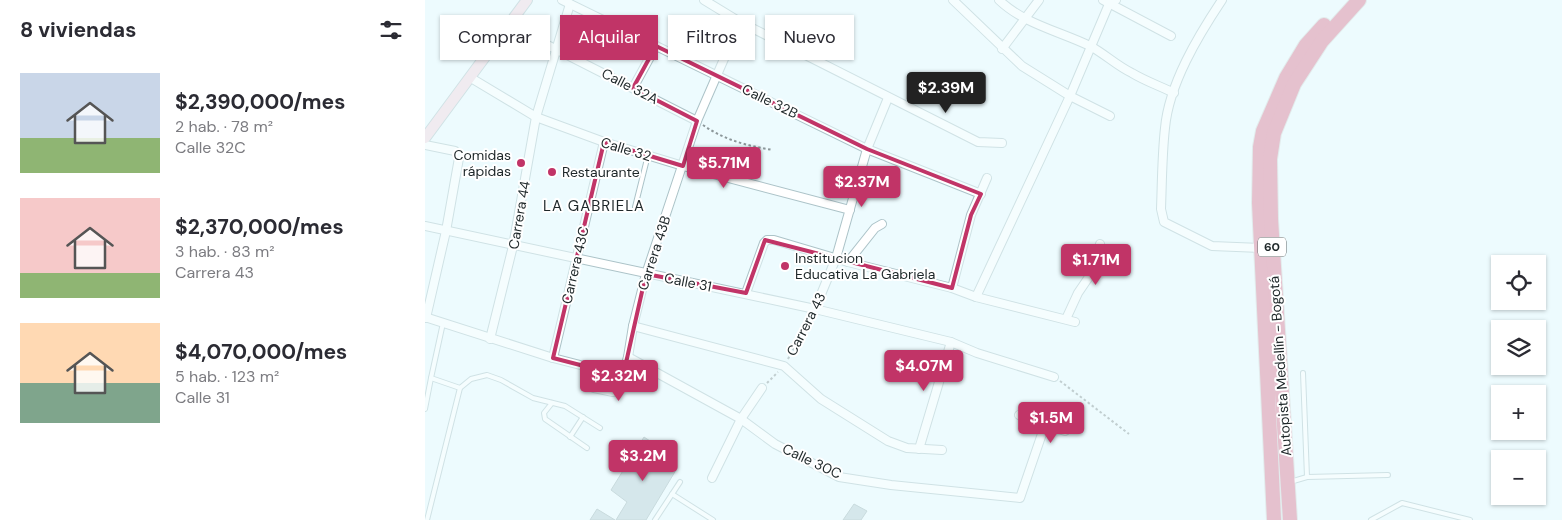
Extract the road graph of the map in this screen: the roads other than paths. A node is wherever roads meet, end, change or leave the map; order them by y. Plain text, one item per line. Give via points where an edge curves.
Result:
1 (527, 0) edge
2 (704, 0) edge
3 (953, 0) edge
4 (999, 0) edge
5 (1039, 0) edge
6 (1222, 0) edge
7 (1347, 0) edge
8 (1359, 0) edge
9 (1109, 1) edge
10 (566, 2) edge
11 (517, 15) edge
12 (593, 15) edge
13 (729, 15) edge
14 (1026, 20) junction
15 (755, 30) edge
16 (1171, 36) dead end
17 (550, 45) edge
18 (658, 47) edge
19 (1091, 47) junction
20 (556, 48) junction
21 (1002, 49) junction
22 (484, 60) edge
23 (648, 60) edge
24 (722, 60) edge
25 (715, 74) junction
26 (471, 78) junction
27 (633, 88) junction
28 (1173, 93) junction
29 (1071, 96) junction
30 (888, 98) junction
31 (1110, 116) dead end
32 (536, 117) junction
33 (697, 120) junction
34 (425, 138) edge
35 (604, 142) junction
36 (1003, 143) dead end
37 (425, 145) edge
38 (867, 149) junction
39 (648, 155) junction
40 (683, 166) junction
41 (987, 178) dead end
42 (981, 194) junction
43 (635, 207) dead end
44 (850, 210) junction
45 (882, 224) dead end
46 (425, 226) edge
47 (446, 231) junction
48 (1100, 244) dead end
49 (513, 246) junction
50 (1261, 248) junction
51 (577, 258) junction
52 (836, 258) junction
53 (848, 262) junction
54 (646, 274) junction
55 (952, 288) junction
56 (746, 293) junction
57 (976, 297) junction
58 (815, 309) junction
59 (426, 317) edge
60 (1066, 320) junction
61 (1075, 322) dead end
62 (443, 323) junction
63 (633, 326) junction
64 (490, 338) junction
65 (951, 342) junction
66 (628, 357) junction
67 (553, 358) junction
68 (1303, 373) dead end
69 (623, 376) junction
70 (1054, 377) road end
71 (431, 378) junction
72 (459, 388) junction
73 (595, 388) dead end
74 (762, 388) road end
75 (552, 403) junction
76 (425, 409) edge
77 (1019, 415) dead end
78 (583, 417) junction
79 (741, 419) junction
80 (1045, 425) junction
81 (600, 428) dead end
82 (1065, 431) dead end
83 (570, 437) junction
84 (587, 448) dead end
85 (919, 449) junction
86 (942, 450) dead end
87 (1388, 475) dead end
88 (1307, 477) junction
89 (712, 478) dead end
90 (680, 482) dead end
91 (1288, 483) junction
92 (672, 494) junction
93 (427, 520) edge
94 (655, 520) edge
95 (713, 520) edge
96 (1274, 520) edge
97 (1289, 520) edge
98 (1371, 520) edge
99 (1470, 520) edge

1 - 11 main road
2 - 13 street
3 - 21 street
4 - 14 street
5 - 14 street
6 - 28 street via 1199,34
7 - 50 highway, Autopista Medellín - Bogotá / 60 via 1306,45 1263,131 1258,168
8 - 91 highway, Autopista Medellín - Bogotá / 60 via 1322,41 1297,80 1274,133 1271,150 1269,184
9 - 16 street
9 - 19 street
10 - 12 street, Calle 32B
10 - 20 street, Carrera 44
14 - 19 street
14 - 21 street
15 - 30 street
17 - 20 street, Calle 32A
18 - 25 street, Calle 32B
19 - 28 street via 1131,73
19 - 29 street
20 - 27 street, Calle 32A
20 - 32 street, Carrera 44
21 - 29 street via 1022,66
22 - 26 main road
23 - 27 street
24 - 25 street, Carrera 43B
25 - 33 street, Carrera 43B
25 - 38 street, Calle 32B
26 - 32 street, Calle 32
26 - 34 main road
27 - 33 street, Calle 32A
28 - 50 street via 1165,127 1161,209 1164,222 1212,246
29 - 31 street
29 - 57 street
30 - 36 street via 978,142
30 - 38 street, Carrera 43
32 - 35 street, Calle 32
32 - 49 street, Carrera 44
33 - 40 street, Carrera 43B
35 - 39 street, Calle 32
35 - 51 street, Carrera 43C
37 - 47 street via 455,150 459,158
38 - 42 street, Calle 32B
38 - 44 street, Carrera 43
39 - 40 street, Calle 32
39 - 43 lane
40 - 44 street, Calle 32
40 - 54 street, Carrera 43B
41 - 42 street
42 - 55 street via 971,215
44 - 52 street, Carrera 43
45 - 53 street via 875,228
46 - 47 street, Calle 31
47 - 49 street, Calle 31
47 - 59 street
48 - 60 street via 1093,271 1078,293
49 - 51 street, Calle 31
49 - 64 street, Carrera 44
50 - 96 highway, Autopista Medellín - Bogotá / 60
51 - 54 street, Calle 31
51 - 67 street, Carrera 43C
52 - 53 street
52 - 56 street via 767,240
52 - 58 street, Carrera 43
53 - 55 street
54 - 56 street, Calle 31
54 - 63 street, Carrera 43B
55 - 57 street
56 - 58 street, Calle 31
57 - 60 street
58 - 65 street, Calle 31
59 - 62 street
60 - 61 street
62 - 64 street
62 - 71 lane
63 - 66 street, Carrera 43B
63 - 85 street via 784,366 821,399 888,441
64 - 67 street
65 - 70 street, Calle 31
65 - 85 street
66 - 69 street, Carrera 43B
66 - 79 street, Calle 30C
67 - 69 street
68 - 88 lane
69 - 73 street via 615,392
71 - 72 lane
71 - 76 lane
72 - 75 lane via 471,379 487,375 520,392
72 - 93 lane
74 - 79 street
75 - 78 lane via 565,406
75 - 83 lane via 547,408 545,419
77 - 80 street
78 - 81 lane
78 - 83 lane
79 - 80 street, Calle 30C via 775,444 839,477 1019,498
79 - 89 street
80 - 82 street
83 - 84 lane
85 - 86 street
87 - 88 lane
88 - 91 lane
90 - 92 lane
91 - 97 highway, Autopista Medellín - Bogotá / 60
92 - 94 lane
92 - 95 lane
98 - 99 lane via 1402,504

